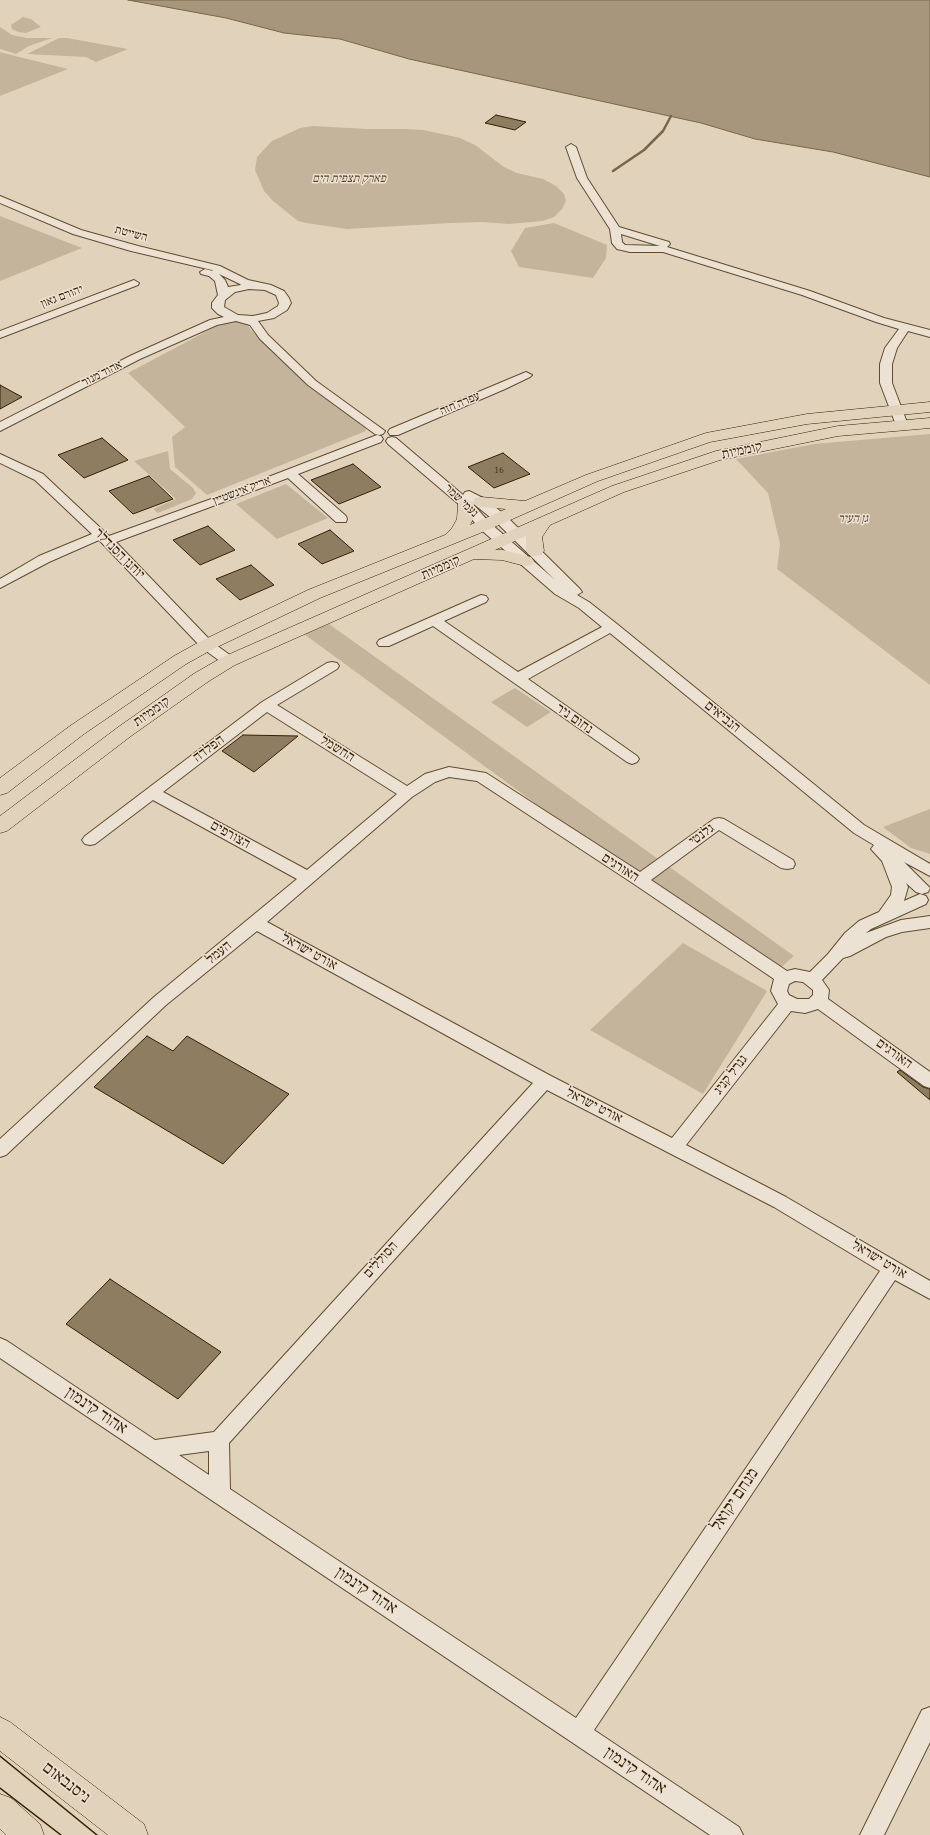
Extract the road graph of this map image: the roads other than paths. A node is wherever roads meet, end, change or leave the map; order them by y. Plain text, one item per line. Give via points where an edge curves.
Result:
1 (571, 147) dead end
2 (0, 199) edge
3 (0, 206) edge
4 (615, 229) junction
5 (641, 237) junction
6 (617, 242) junction
7 (134, 283) dead end
8 (258, 286) junction
9 (223, 296) junction
10 (218, 308) junction
11 (277, 313) junction
12 (240, 319) junction
13 (206, 325) junction
14 (906, 326) junction
15 (930, 334) edge
16 (0, 335) edge
17 (292, 365) junction
18 (526, 375) dead end
19 (930, 407) edge
20 (897, 409) junction
21 (930, 423) edge
22 (902, 425) junction
23 (0, 427) edge
24 (378, 435) junction
25 (393, 436) junction
26 (0, 458) edge
27 (289, 473) junction
28 (473, 503) junction
29 (528, 505) junction
30 (341, 519) dead end
31 (492, 521) junction
32 (543, 523) junction
33 (104, 538) junction
34 (451, 538) junction
35 (510, 538) junction
36 (469, 556) junction
37 (530, 556) junction
38 (0, 584) edge
39 (480, 600) dead end
40 (434, 620) junction
41 (612, 627) junction
42 (384, 643) dead end
43 (207, 645) junction
44 (229, 661) junction
45 (332, 666) dead end
46 (517, 679) junction
47 (267, 705) junction
48 (632, 759) dead end
49 (449, 772) joint
50 (0, 788) edge
51 (151, 792) junction
52 (407, 793) junction
53 (0, 826) edge
54 (859, 829) junction
55 (90, 840) dead end
56 (889, 859) junction
57 (787, 864) dead end
58 (930, 871) edge
59 (308, 878) junction
60 (640, 880) junction
61 (924, 889) edge
62 (885, 915) junction
63 (930, 916) edge
64 (930, 922) edge
65 (256, 923) junction
66 (834, 958) junction
67 (785, 978) junction
68 (813, 979) junction
69 (819, 1001) junction
70 (788, 1003) junction
71 (545, 1081) junction
72 (930, 1081) edge
73 (674, 1148) junction
74 (0, 1150) edge
75 (893, 1268) junction
76 (930, 1291) edge
77 (0, 1347) edge
78 (219, 1440) junction
79 (154, 1449) junction
80 (220, 1493) junction
81 (930, 1718) edge
82 (0, 1732) edge
83 (578, 1733) junction
84 (0, 1809) edge
85 (29, 1835) edge
86 (133, 1835) edge
87 (731, 1835) edge
88 (872, 1835) edge

1 - 4 street via 582,178
2 - 8 street, השייטת via 77,232 216,268
3 - 9 street, השייטת via 44,226 95,243 213,274 222,284
4 - 5 street
4 - 6 street
5 - 6 street via 628,236
5 - 14 street via 830,296
6 - 14 street via 621,247 630,249 668,250 806,293 880,320
7 - 16 street, יהורם גאון
8 - 9 street via 240,288
8 - 11 street, השייטת via 274,289 284,298 283,308
9 - 10 street, אהוד מנור
10 - 12 street
10 - 13 street, אהוד מנור via 216,315
11 - 12 street, אהוד מנור via 262,318
11 - 17 street via 270,320 269,327
12 - 13 street, אהוד מנור via 224,319
12 - 17 street via 254,323
13 - 23 street, אהוד מנור via 136,357
14 - 15 street
14 - 20 street via 891,348 886,364 886,383
17 - 24 street
18 - 25 street, עפרה חזה
19 - 20 main road, קוממיות
20 - 22 street
20 - 29 main road, קוממיות via 807,419 706,438 592,478
21 - 22 main road, קוממיות
22 - 32 main road, קוממיות via 838,431 716,456 618,489
24 - 25 street via 382,442
24 - 27 street, אריק אינשטיין
25 - 28 street, נעמי שמר via 418,462
26 - 33 street, יוחנן הסנדלר via 39,477
27 - 30 street
27 - 33 street, אריק אינשטיין
28 - 29 main road
28 - 31 street, נעמי שמר
28 - 34 main road via 459,530
29 - 31 main road, קוממיות
31 - 34 main road, קוממיות
31 - 35 street, נעמי שמר
32 - 35 main road, קוממיות
32 - 37 main road via 534,537
33 - 38 street, אריק אינשטיין via 44,559
33 - 43 street, יוחנן הסנדלר
34 - 43 main road, קוממיות via 314,594
35 - 36 main road, קוממיות
35 - 37 street, הנביאים
36 - 37 main road
36 - 44 main road, קוממיות
37 - 41 street, הנביאים via 560,591 584,605
39 - 40 street
40 - 42 street
40 - 46 street, נחום ניר
41 - 46 street
41 - 54 street, הנביאים
43 - 44 street, יוחנן הסנדלר
43 - 50 main road, קוממיות via 180,660 77,730
44 - 53 main road, קוממיות via 120,734
45 - 47 street, הפלדה
46 - 48 street, נחום ניר
47 - 51 street, הפלדה
47 - 52 street, החשמל
49 - 52 street, העמל via 430,778
49 - 60 street, האורגים via 481,777
51 - 55 street, הפלדה
51 - 59 street, הצורפים
52 - 59 street, העמל
54 - 56 street, הנביאים
54 - 58 street, הנביאים
56 - 61 street, הנביאים
56 - 62 street via 900,887 896,903
57 - 60 street, גלנטי via 719,823
59 - 65 street, העמל
60 - 67 street, האורגים
61 - 62 street
61 - 63 street, הנביאים via 923,908
62 - 66 street via 865,925 850,937
64 - 66 street via 901,926 880,933
65 - 71 street, אורט ישראל
65 - 74 street, העמל via 143,1016
66 - 68 street
67 - 68 street via 795,975
67 - 70 street via 779,986 779,991
68 - 69 street via 821,990
69 - 70 street via 805,1007
69 - 72 street, האורגים
70 - 73 street, גנרל קניג
71 - 73 street, אורט ישראל
71 - 78 street, הסוללים
73 - 75 street, אורט ישראל via 780,1202
75 - 76 street, אורט ישראל
75 - 83 street, מנחם יקואל
77 - 79 street, אהוד קינמון
78 - 79 street
78 - 80 street
79 - 80 street, אהוד קינמון
80 - 83 street, אהוד קינמון
81 - 88 street
82 - 86 main road, ניסנבאום
83 - 87 street, אהוד קינמון
84 - 85 main road

